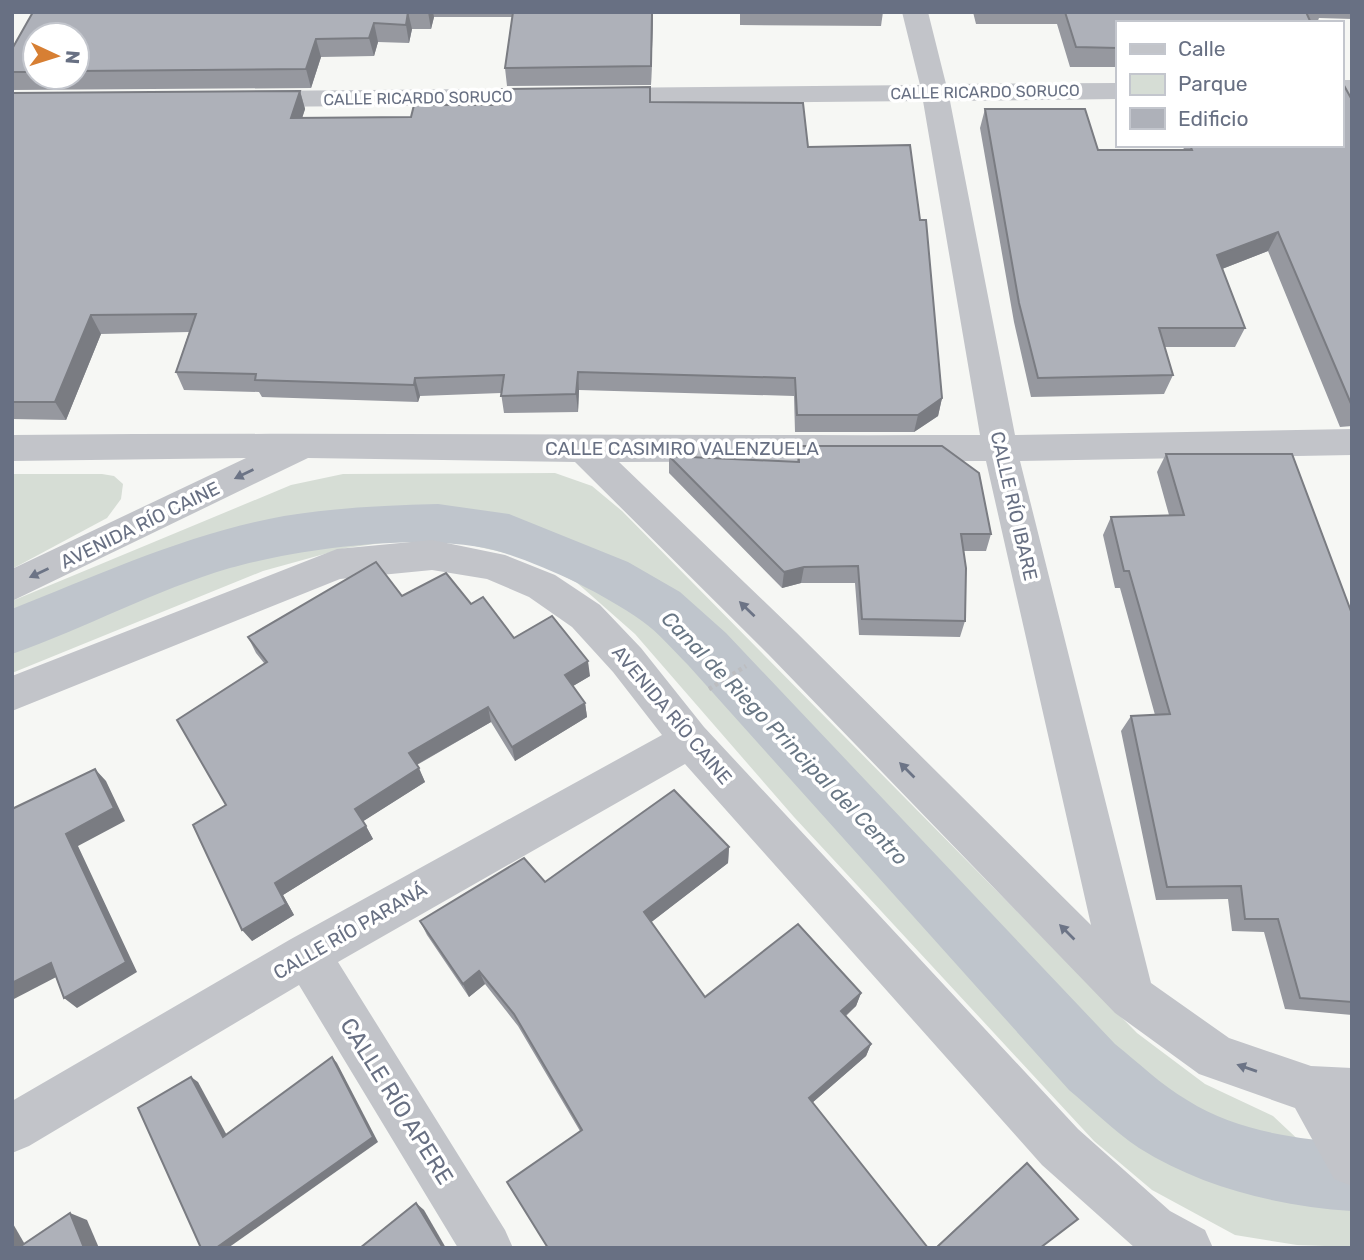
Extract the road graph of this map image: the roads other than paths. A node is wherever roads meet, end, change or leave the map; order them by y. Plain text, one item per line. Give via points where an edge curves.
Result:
1 (915, 12) edge
2 (1116, 91) edge
3 (935, 93) junction
4 (222, 100) edge
5 (1352, 442) edge
6 (306, 445) junction
7 (12, 447) edge
8 (1000, 448) junction
9 (584, 449) junction
10 (12, 586) edge
11 (12, 694) edge
12 (690, 740) junction
13 (307, 955) junction
14 (1131, 997) junction
15 (1331, 1091) edge
16 (12, 1129) edge
17 (1352, 1161) edge
18 (487, 1248) edge
19 (1187, 1248) edge

1 - 3 street, CALLE RÍO IBARE
2 - 3 street, CALLE RICARDO SORUCO
3 - 4 street, CALLE RICARDO SORUCO
3 - 8 street, CALLE RÍO IBARE
5 - 8 street, CALLE CASIMIRO VALENZUELA
6 - 7 street, CALLE CASIMIRO VALENZUELA
6 - 9 street, CALLE CASIMIRO VALENZUELA
6 -> 10 street, AVENIDA RÍO CAINE
8 - 9 street, CALLE CASIMIRO VALENZUELA
8 - 14 street, CALLE RÍO IBARE
14 -> 9 street
11 - 12 street, AVENIDA RÍO CAINE via 337,565 432,555 492,565 542,586 586,616
12 - 13 street, CALLE RÍO PARANÁ
12 - 19 street, AVENIDA RÍO CAINE via 1060,1147 1152,1230
13 - 16 street, CALLE RÍO PARANÁ
13 - 18 street, CALLE RÍO APERE
15 -> 14 street via 1216,1057
15 - 17 street

